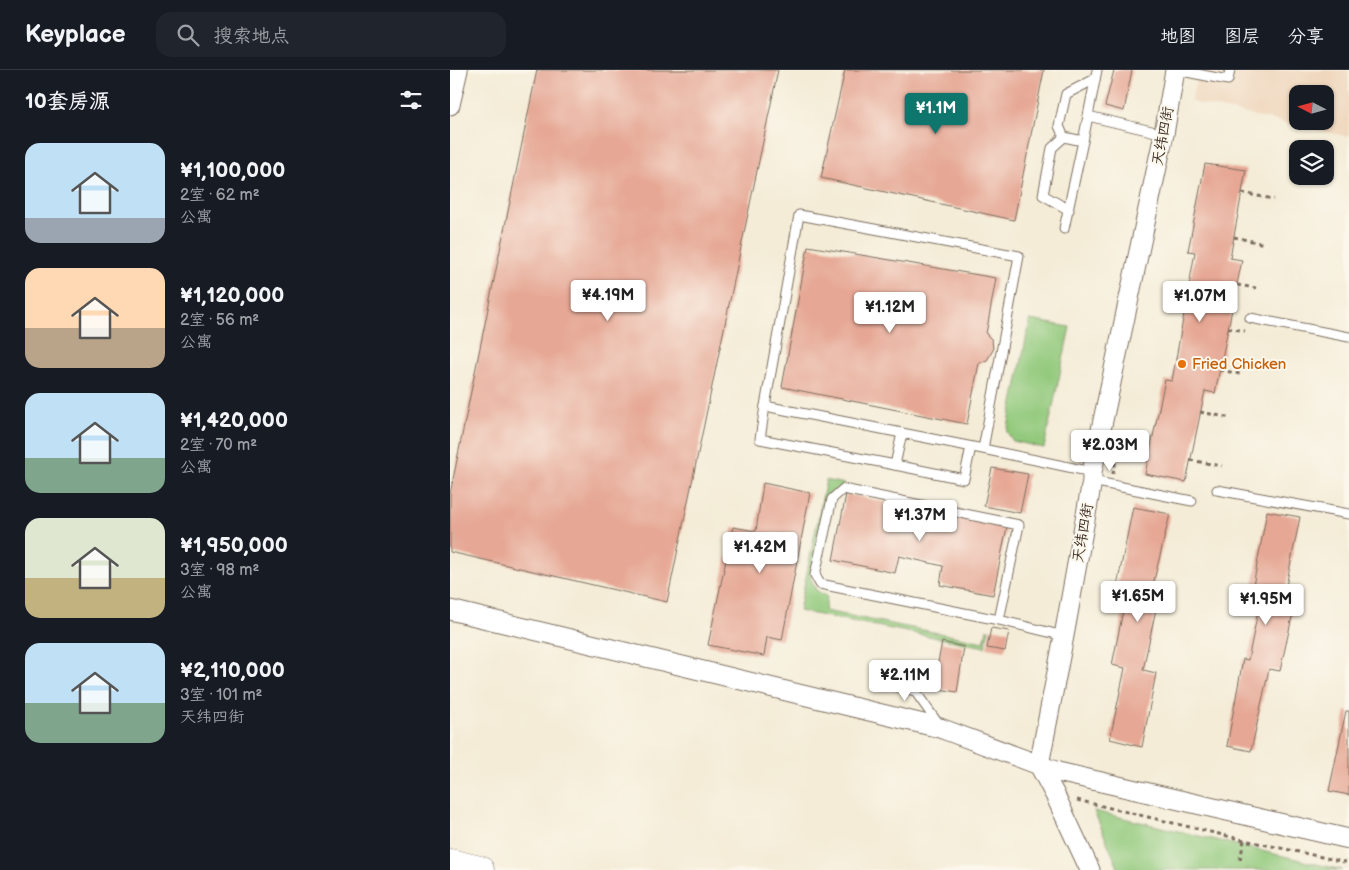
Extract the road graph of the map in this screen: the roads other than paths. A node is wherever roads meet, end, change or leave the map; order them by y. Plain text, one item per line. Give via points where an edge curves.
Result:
1 (458, 70) edge
2 (1176, 70) edge
3 (1230, 70) edge
4 (1096, 74) edge
5 (450, 105) edge
6 (1088, 116) junction
7 (1164, 134) junction
8 (1064, 137) junction
9 (1083, 141) junction
10 (1069, 210) junction
11 (1064, 229) dead end
12 (1250, 318) dead end
13 (1349, 337) edge
14 (765, 406) junction
15 (902, 433) junction
16 (971, 447) junction
17 (983, 449) junction
18 (896, 465) junction
19 (1092, 477) junction
20 (1217, 490) dead end
21 (1192, 501) dead end
22 (1349, 514) edge
23 (450, 610) edge
24 (999, 620) junction
25 (1064, 636) junction
26 (882, 683) dead end
27 (940, 728) junction
28 (1039, 765) junction
29 (1349, 839) edge
30 (450, 863) edge
31 (480, 870) edge
32 (1090, 870) edge

1 - 5 street
2 - 3 lane via 1228,80
2 - 7 street, 天纬四街
4 - 6 lane
4 - 8 lane via 1066,94 1059,126
6 - 7 lane
6 - 9 lane
7 - 19 street, 天纬四街
8 - 9 lane
8 - 10 lane via 1052,148 1043,195
9 - 10 lane
10 - 11 lane
12 - 13 lane
14 - 15 lane
14 - 17 lane via 799,215 1019,256
14 - 18 lane via 760,439
15 - 16 lane
15 - 18 lane
16 - 17 lane
16 - 18 lane via 964,479
17 - 19 lane
19 - 21 lane via 1110,485
19 - 25 street, 天纬四街
20 - 22 lane
23 - 27 street
24 - 24 lane via 820,584 814,575 832,499 843,489 1019,525
24 - 25 lane
25 - 28 street, 天纬四街
26 - 27 lane via 915,691
27 - 28 street
28 - 29 street
28 - 32 street
30 - 31 highway

